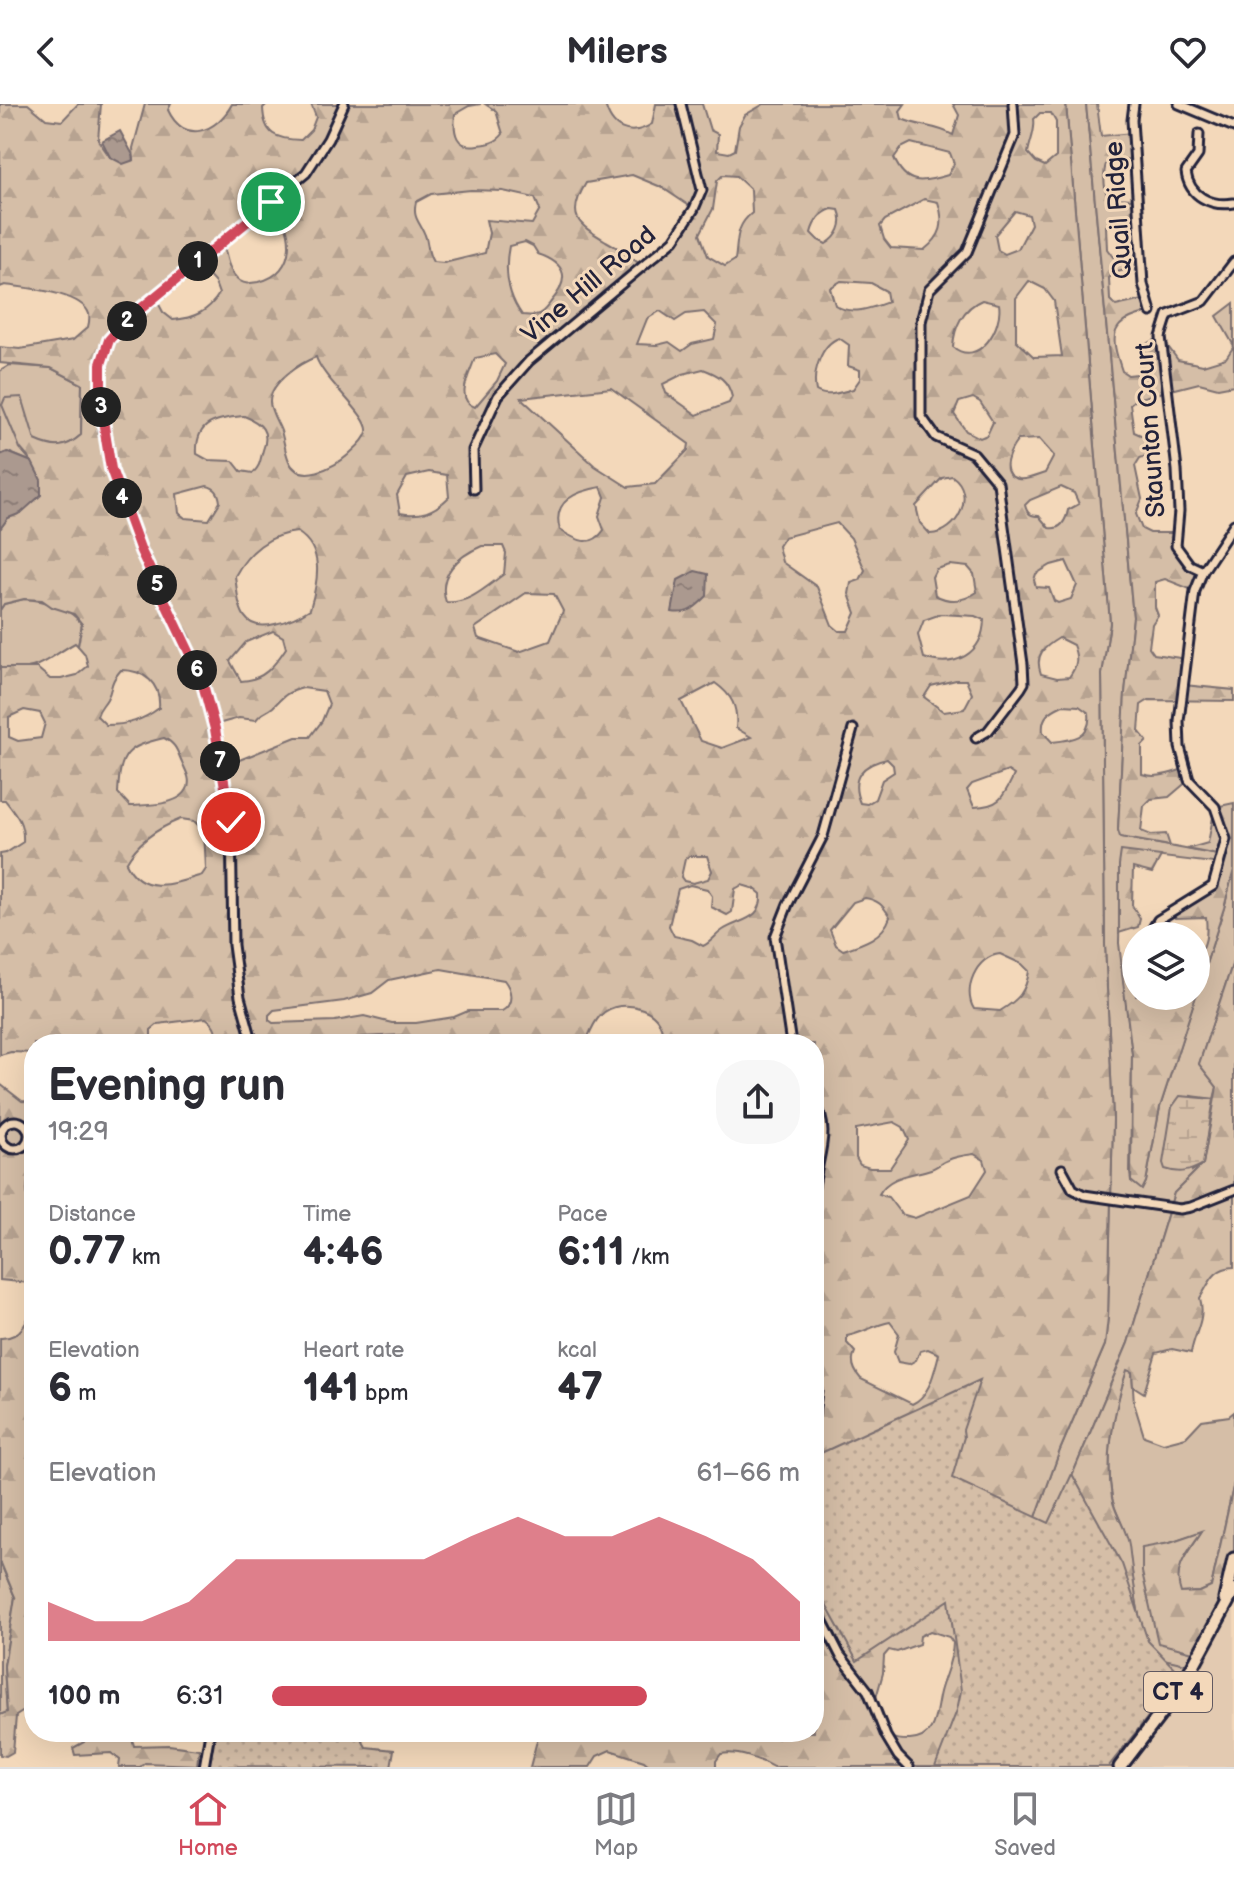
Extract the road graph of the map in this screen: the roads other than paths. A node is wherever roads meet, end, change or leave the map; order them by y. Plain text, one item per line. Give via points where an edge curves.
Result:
1 (344, 104) edge
2 (681, 104) edge
3 (1013, 104) edge
4 (1134, 104) edge
5 (1179, 104) edge
6 (1234, 127) edge
7 (1199, 134) dead end
8 (1234, 203) edge
9 (1234, 262) edge
10 (1151, 312) dead end
11 (474, 489) dead end
12 (1234, 524) edge
13 (1203, 571) junction
14 (853, 729) dead end
15 (976, 738) dead end
16 (1157, 922) edge
17 (250, 1034) edge
18 (790, 1034) edge
19 (24, 1124) edge
20 (24, 1145) edge
21 (7, 1147) junction
22 (0, 1156) edge
23 (1062, 1169) dead end
24 (1234, 1190) edge
25 (1234, 1559) edge
26 (1234, 1590) edge
27 (1223, 1608) junction
28 (824, 1624) edge
29 (208, 1742) edge
30 (204, 1767) edge
31 (909, 1767) edge
32 (1120, 1767) edge

1 - 17 street via 306,173 127,320 109,340 101,364 101,408 111,469 141,551 201,677 215,729 231,822 233,945
2 - 11 street, Vine Hill Road via 702,190 694,209 674,240 529,361 498,396 473,450
3 - 15 street via 1015,135 967,252 929,290 921,322 921,416 936,437 974,454 998,483 1023,664 1021,688 988,731
4 - 10 street, Quail Ridge via 1143,284
5 - 6 street
7 - 8 street via 1200,150 1186,172 1190,185 1208,202
9 - 13 street, Staunton Court via 1204,301 1168,315 1161,337 1177,470 1176,546 1190,565
12 - 13 street
13 - 16 street via 1195,591 1180,747 1189,780 1215,807 1226,839 1213,886
14 - 18 street via 823,836 775,937
19 - 21 street via 13,1120 3,1126 1,1137
20 - 21 street
21 - 22 street
23 - 24 street via 1073,1189 1084,1195 1174,1208
25 - 27 main road, CT 4
26 - 27 main road, CT 4
27 - 32 main road, CT 4 via 1182,1686
28 - 31 street
29 - 30 street

